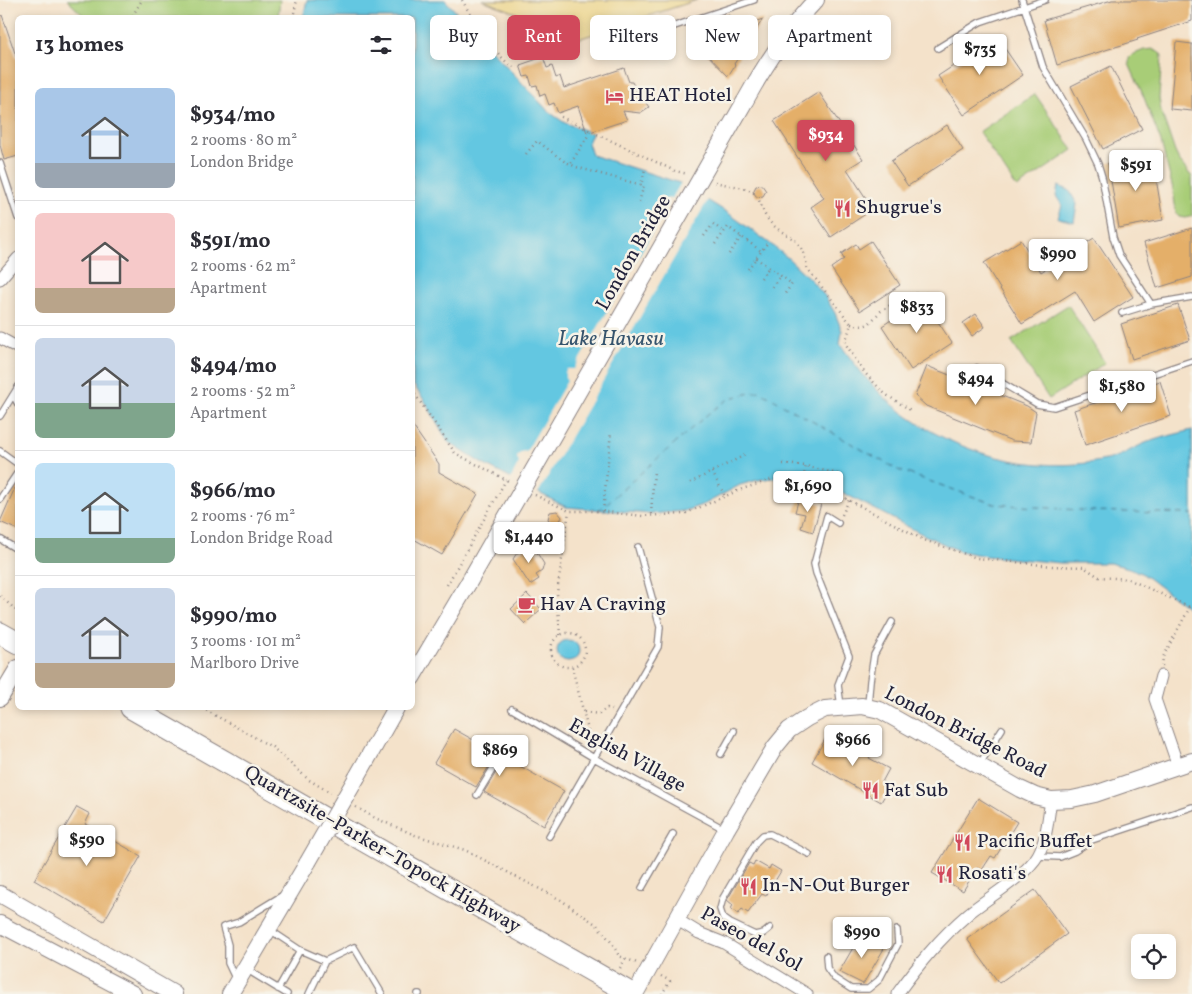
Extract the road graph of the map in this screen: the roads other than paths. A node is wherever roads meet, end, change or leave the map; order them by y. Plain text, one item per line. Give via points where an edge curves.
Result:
1 (754, 0) edge
2 (816, 0) edge
3 (1022, 0) edge
4 (1045, 0) edge
5 (1024, 7) junction
6 (676, 26) edge
7 (938, 48) dead end
8 (0, 163) edge
9 (15, 209) edge
10 (15, 262) edge
11 (0, 279) edge
12 (1192, 296) edge
13 (1151, 304) junction
14 (1122, 314) dead end
15 (0, 338) edge
16 (15, 346) edge
17 (1192, 361) edge
18 (977, 368) dead end
19 (15, 392) edge
20 (13, 395) junction
21 (15, 399) edge
22 (0, 416) edge
23 (0, 452) edge
24 (15, 462) edge
25 (15, 476) edge
26 (0, 499) edge
27 (838, 523) road end
28 (0, 540) edge
29 (638, 547) dead end
30 (15, 548) edge
31 (892, 622) dead end
32 (0, 633) edge
33 (15, 641) edge
34 (15, 673) edge
35 (415, 674) edge
36 (1161, 676) road end
37 (0, 698) edge
38 (841, 707) junction
39 (868, 707) junction
40 (512, 709) dead end
41 (135, 710) edge
42 (395, 710) edge
43 (1002, 729) dead end
44 (734, 731) dead end
45 (721, 754) dead end
46 (594, 758) junction
47 (1185, 764) edge
48 (978, 765) junction
49 (494, 767) dead end
50 (478, 795) dead end
51 (1051, 800) junction
52 (1192, 807) edge
53 (726, 830) junction
54 (673, 834) dead end
55 (549, 836) dead end
56 (809, 854) dead end
57 (1037, 856) junction
58 (642, 888) dead end
59 (291, 891) junction
60 (0, 894) edge
61 (676, 919) junction
62 (0, 924) edge
63 (770, 928) dead end
64 (268, 929) junction
65 (896, 930) dead end
66 (300, 950) junction
67 (826, 956) dead end
68 (325, 961) junction
69 (237, 982) edge
70 (278, 989) junction
71 (133, 994) edge
72 (174, 994) edge
73 (287, 994) edge
74 (308, 994) edge
75 (382, 994) edge
76 (634, 994) edge
77 (807, 994) edge
78 (897, 994) edge

1 - 6 lane
2 - 35 street, London Bridge, bridge via 771,57
3 - 5 lane
4 - 5 lane
5 - 7 lane via 980,22
5 - 13 lane via 1042,67 1098,164 1113,237 1120,255
8 - 9 lane
10 - 11 street
12 - 13 lane
13 - 14 lane
15 - 16 street
17 - 18 lane via 1054,407 1037,404
19 - 20 lane
20 - 21 lane
20 - 22 lane
23 - 24 lane
25 - 26 lane
27 - 38 lane via 827,516 814,564 849,656 838,685
28 - 30 lane
29 - 46 lane via 660,628 658,647
31 - 39 lane via 874,655
32 - 33 highway
34 - 37 street
36 - 47 street via 1155,699
38 - 39 street, London Bridge Road
38 - 53 street, London Bridge Road via 825,709 789,730 775,746
39 - 48 street, London Bridge Road via 900,720
40 - 46 lane, English Village
41 - 76 highway, Quartzsite–Parker–Topock Highway
42 - 59 street, bridge
43 - 48 lane
44 - 45 lane
46 - 53 lane, English Village
46 - 55 lane
47 - 51 street, London Bridge Road via 1095,794
48 - 51 street, London Bridge Road via 1020,789
49 - 50 lane
51 - 57 street
52 - 57 lane via 1092,840 1060,857
53 - 61 street, London Bridge Road
54 - 58 lane
56 - 63 lane via 770,834 763,835 723,898 720,910 730,923 755,935
57 - 78 street via 937,942
59 - 64 street
59 - 69 lane via 239,922 223,926 228,943 228,963
60 - 72 street
61 - 76 street, London Bridge Road
61 - 77 street, Paseo del Sol via 699,933 724,942
62 - 71 street
64 - 66 lane
64 - 69 street
65 - 67 lane via 898,944 879,980 868,989 851,989 834,978 827,968
66 - 68 lane
66 - 70 lane
68 - 74 lane
68 - 75 lane via 354,947
69 - 70 lane
70 - 73 lane

